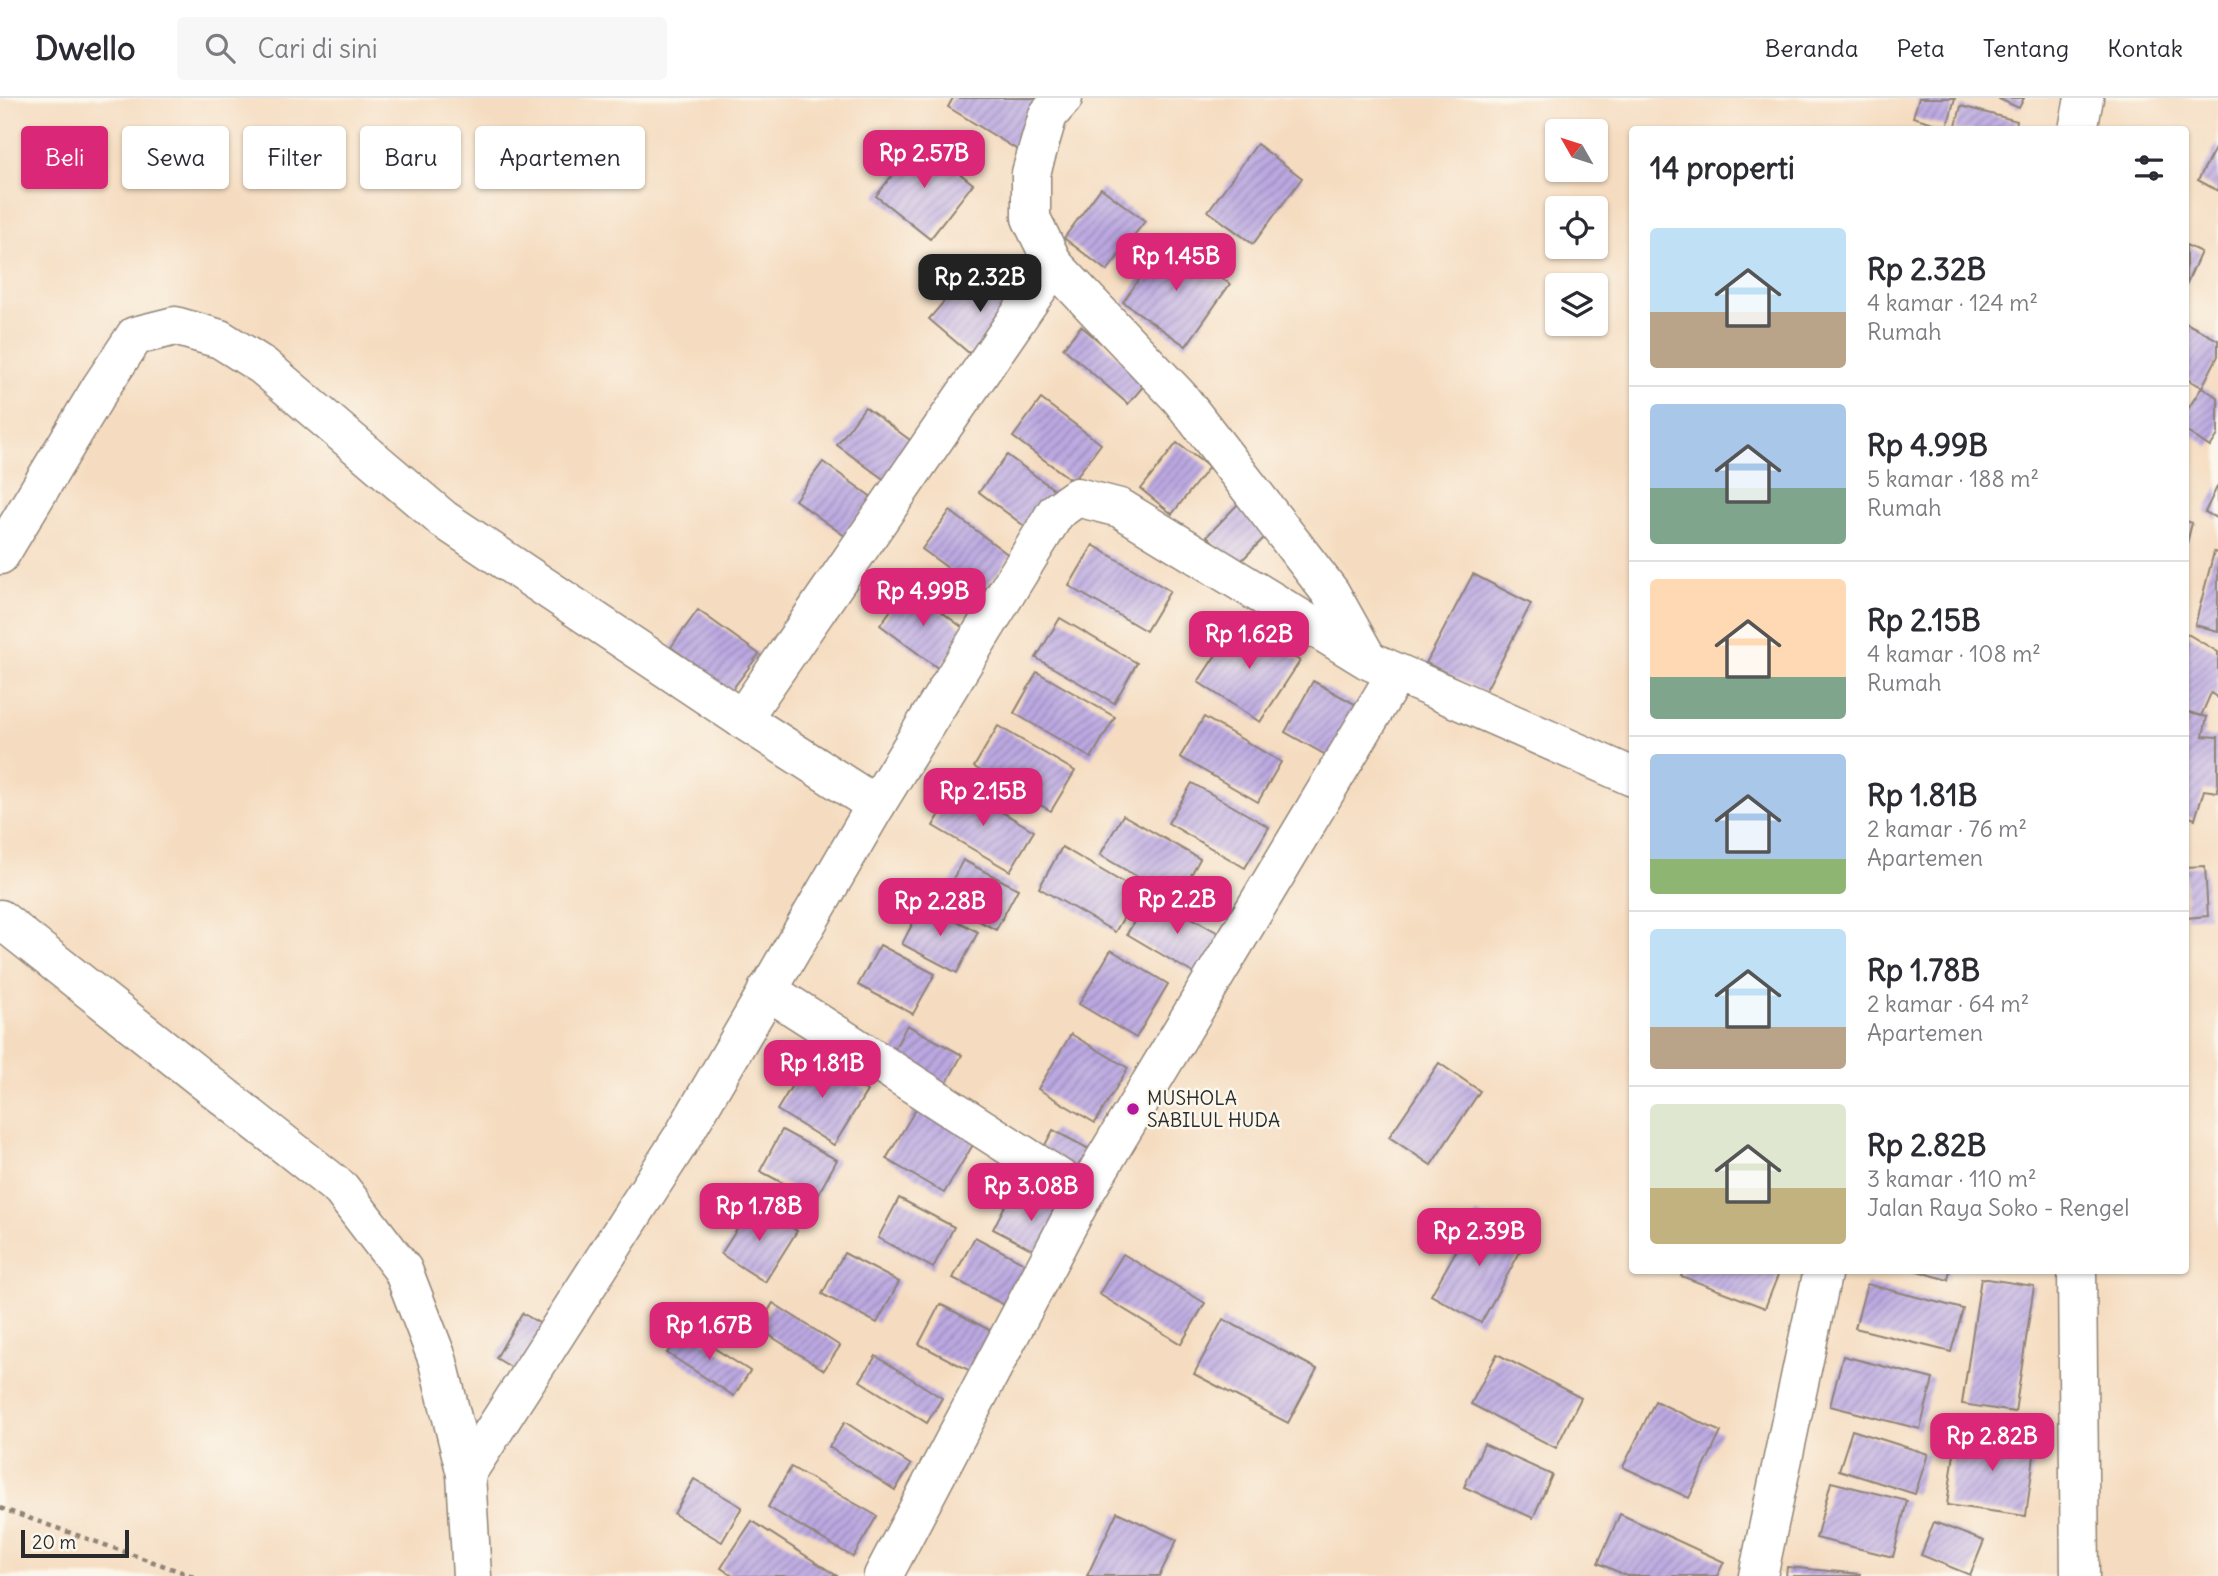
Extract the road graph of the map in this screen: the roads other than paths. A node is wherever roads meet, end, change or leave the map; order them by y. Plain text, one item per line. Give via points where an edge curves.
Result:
1 (1063, 98) edge
2 (2084, 98) edge
3 (2079, 126) edge
4 (1054, 265) junction
5 (0, 555) edge
6 (1382, 667) junction
7 (742, 719) junction
8 (1629, 775) edge
9 (876, 804) junction
10 (0, 919) edge
11 (767, 990) junction
12 (1084, 1194) junction
13 (1822, 1274) edge
14 (2077, 1274) edge
15 (466, 1474) junction
16 (472, 1576) edge
17 (883, 1576) edge
18 (1758, 1576) edge
19 (2080, 1576) edge

1 - 4 street via 1048,115 1031,173 1031,218
2 - 3 street
4 - 6 street via 1180,398
4 - 7 street
5 - 7 street via 135,336 175,326 220,339 264,366 443,519
6 - 8 street
6 - 9 street via 1120,508 1077,497 1056,512
6 - 12 street
7 - 9 street
9 - 11 street
10 - 15 street via 341,1189 403,1270 437,1358
11 - 12 street
11 - 15 street via 682,1136
12 - 17 street
13 - 18 street
14 - 19 street
15 - 16 street

